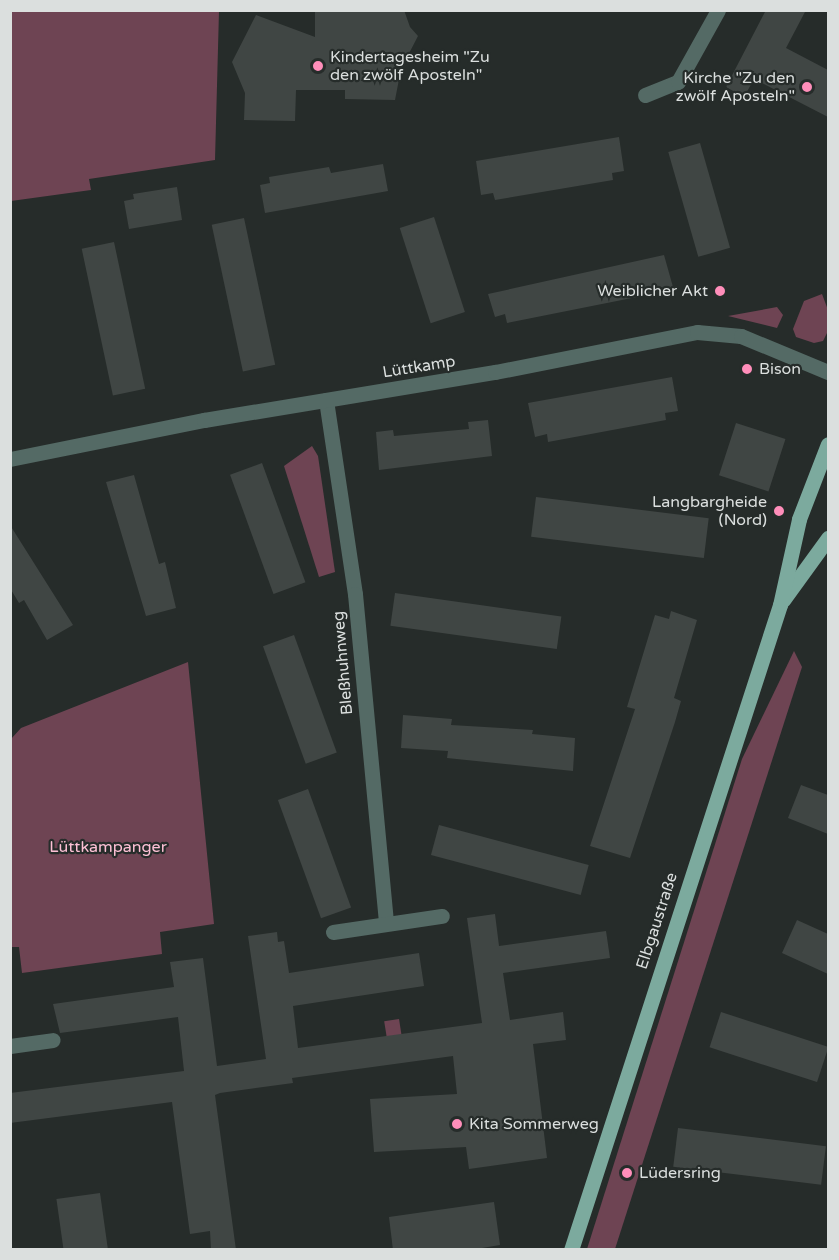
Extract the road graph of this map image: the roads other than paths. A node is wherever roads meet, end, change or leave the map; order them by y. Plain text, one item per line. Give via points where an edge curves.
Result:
1 (718, 10) edge
2 (645, 95) dead end
3 (828, 372) edge
4 (326, 400) junction
5 (828, 444) edge
6 (10, 459) edge
7 (828, 538) edge
8 (780, 605) junction
9 (442, 916) dead end
10 (386, 924) junction
11 (333, 932) dead end
12 (53, 1040) dead end
13 (10, 1046) edge
14 (571, 1250) edge

1 - 2 street via 678,82
3 - 4 street, Lüttkamp via 741,336 697,332
4 - 6 street, Lüttkamp
4 - 10 street, Bleßhuhnweg via 355,594
5 - 8 main road, Elbgaustraße via 799,519
7 - 8 main road, Elbgaustraße
8 - 14 main road, Elbgaustraße
9 - 10 street
10 - 11 street
12 - 13 street

